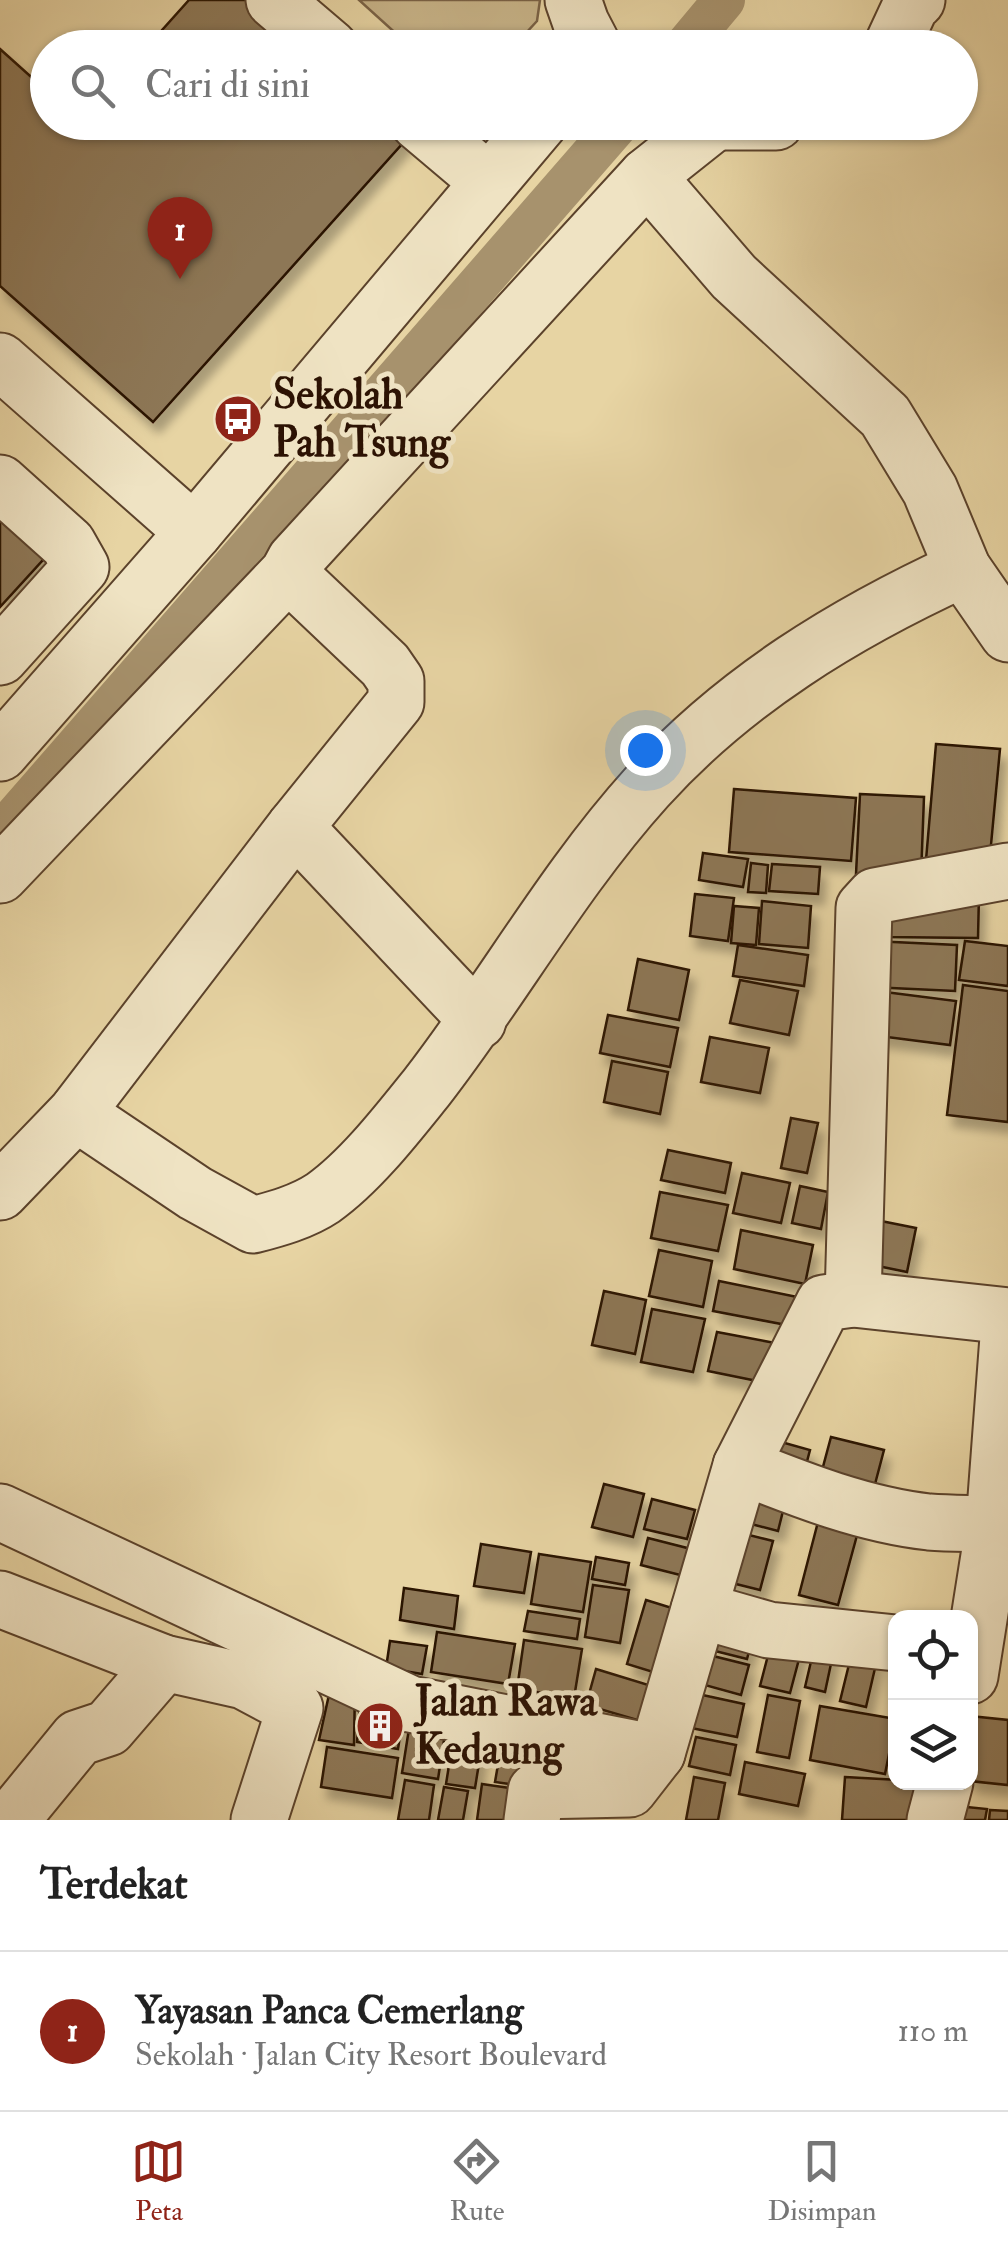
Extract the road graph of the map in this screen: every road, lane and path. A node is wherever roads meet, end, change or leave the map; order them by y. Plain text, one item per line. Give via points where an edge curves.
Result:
1 (274, 0) edge
2 (574, 0) edge
3 (309, 30) edge
4 (584, 30) edge
5 (440, 140) edge
6 (525, 140) edge
7 (693, 140) edge
8 (647, 176) junction
9 (490, 182) junction
10 (0, 361) edge
11 (0, 483) edge
12 (194, 532) junction
13 (963, 569) junction
14 (288, 574) junction
15 (1008, 634) edge
16 (0, 657) edge
17 (0, 753) edge
18 (294, 827) junction
19 (1008, 871) edge
20 (0, 875) edge
21 (478, 1021) junction
22 (76, 1113) junction
23 (0, 1192) edge
24 (853, 1299) junction
25 (1008, 1316) edge
26 (1008, 1337) edge
27 (741, 1466) junction
28 (0, 1512) edge
29 (1001, 1525) edge
30 (0, 1600) edge
31 (699, 1610) junction
32 (978, 1631) edge
33 (888, 1642) edge
34 (164, 1663) junction
35 (658, 1753) junction
36 (942, 1790) edge
37 (11, 1820) edge
38 (259, 1820) edge
39 (532, 1820) edge
40 (936, 1820) edge

1 - 3 street
2 - 4 street
5 - 9 street
6 - 9 street
7 - 8 street
8 - 13 street via 734,277 886,416 930,490
8 - 14 street
9 - 12 street
10 - 12 street
11 - 16 street via 68,544 81,567
12 - 17 street
13 - 15 street
13 - 21 street via 886,604 719,714 646,788 576,874
14 - 18 street via 396,681 396,702
14 - 20 street
18 - 21 street
18 - 22 street
19 - 24 street via 875,896 864,908
21 - 22 street via 389,1136 323,1198 252,1225
22 - 23 street
24 - 25 street
24 - 27 street via 824,1302
26 - 29 street
27 - 29 street via 882,1514
27 - 31 street
28 - 35 street via 410,1704
29 - 32 street
30 - 34 street
31 - 33 street via 769,1630
31 - 35 street
34 - 37 street via 108,1728 78,1738
34 - 38 street via 244,1681 294,1708
35 - 39 street via 629,1789 536,1792
36 - 40 street

